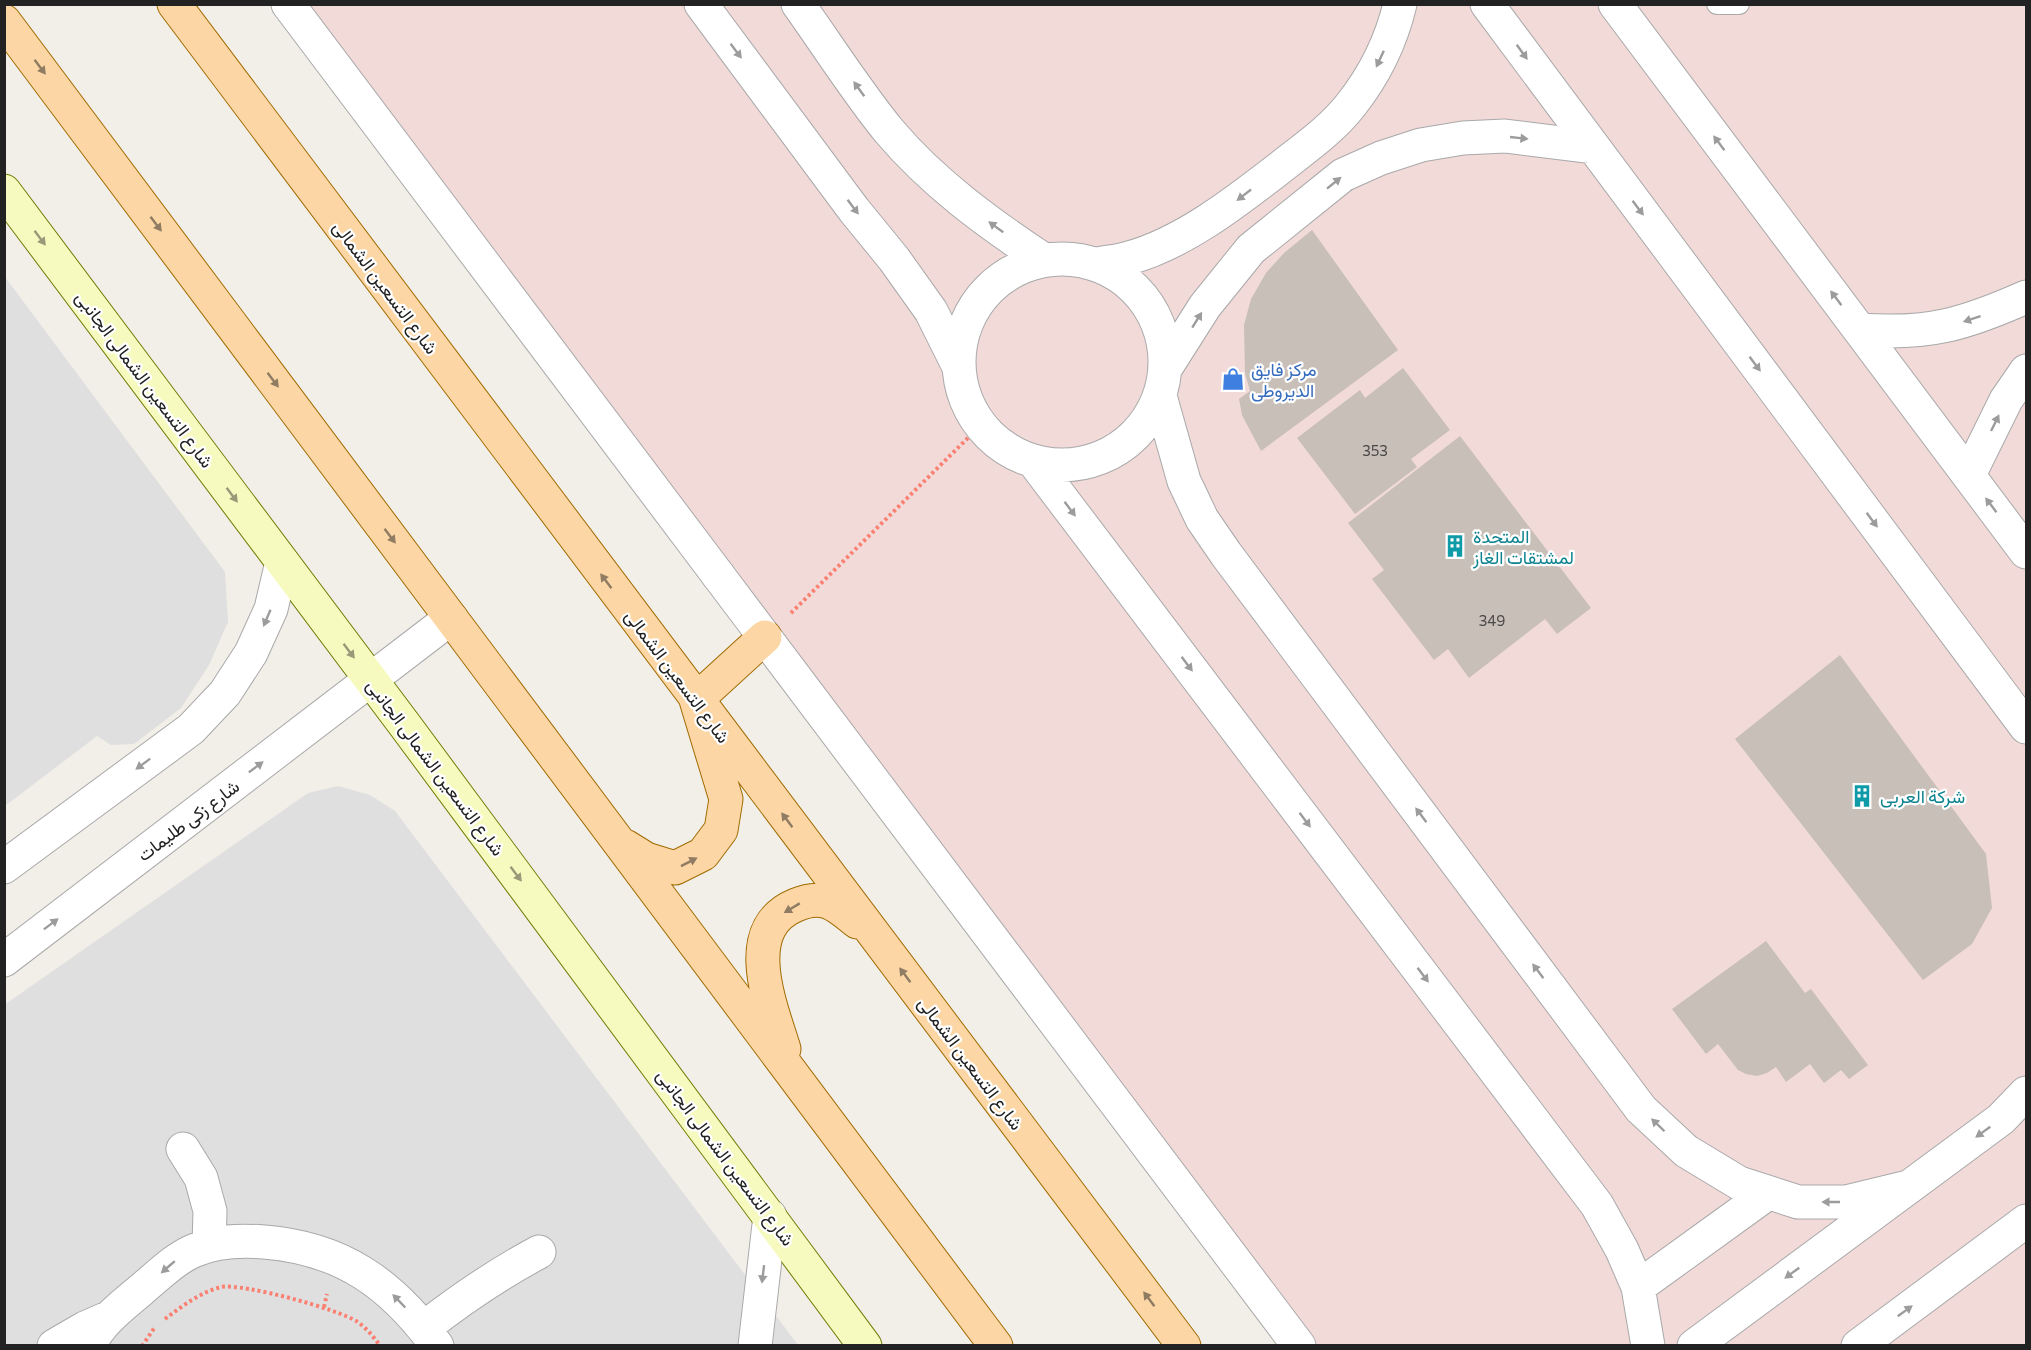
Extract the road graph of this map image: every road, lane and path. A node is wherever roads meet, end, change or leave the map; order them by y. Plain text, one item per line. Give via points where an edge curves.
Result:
1 (174, 4) edge
2 (288, 4) edge
3 (701, 4) edge
4 (798, 4) edge
5 (1400, 4) edge
6 (1487, 4) edge
7 (1615, 4) edge
8 (1717, 4) edge
9 (1739, 4) edge
10 (4, 21) edge
11 (1593, 147) junction
12 (4, 191) edge
13 (1044, 260) junction
14 (1098, 264) junction
15 (2026, 297) edge
16 (1860, 330) junction
17 (958, 364) junction
18 (2026, 371) edge
19 (1162, 382) junction
20 (980, 426) junction
21 (1034, 462) junction
22 (1969, 475) junction
23 (2026, 552) edge
24 (282, 562) junction
25 (451, 618) junction
26 (765, 638) junction
27 (370, 679) junction
28 (696, 700) junction
29 (2026, 727) edge
30 (618, 841) junction
31 (4, 867) edge
32 (877, 938) junction
33 (4, 960) edge
34 (791, 1070) junction
35 (2026, 1094) edge
36 (183, 1149) dead end
37 (1908, 1187) junction
38 (1768, 1193) junction
39 (770, 1216) junction
40 (2026, 1221) edge
41 (209, 1245) junction
42 (539, 1252) dead end
43 (1638, 1287) junction
44 (110, 1317) junction
45 (430, 1337) edge
46 (54, 1346) edge
47 (90, 1346) edge
48 (142, 1346) edge
49 (380, 1346) edge
50 (755, 1346) edge
51 (865, 1346) edge
52 (996, 1346) edge
53 (1184, 1346) edge
54 (1299, 1346) edge
55 (1648, 1346) edge
56 (1694, 1346) edge
57 (1858, 1346) edge

28 -> 1 main road, شارع التسعين الشمالى
2 - 26 street
3 -> 17 street via 894,259 931,311
13 -> 4 street via 961,201 923,167 889,130
5 -> 14 street via 1394,30 1375,71 1349,108 1316,140 1195,228 1130,258
6 -> 11 street
16 -> 7 street
8 - 9 lane
10 -> 25 main road
19 -> 11 street via 1205,306 1251,249 1343,175 1401,151 1463,138 1505,136
11 -> 29 street
12 -> 24 main road, شارع التسعين الشمالى الجانبى
13 - 14 street
13 - 17 street via 1016,268 992,285 973,308 962,335
14 - 19 street via 1126,281 1149,306 1162,336
15 -> 16 street via 1959,324 1929,330
16 - 22 street
17 - 20 street via 964,397
22 -> 18 street via 2006,400
19 - 21 street via 1140,430 1110,454 1073,465
38 -> 19 street via 1738,1183 1686,1151 1641,1109 1226,554 1202,519 1184,481
20 - 21 street via 1005,448
20 - 26 path
21 -> 43 street via 1598,1205
23 -> 22 street
24 -> 27 main road, شارع التسعين الشمالى الجانبى
24 -> 31 street via 271,609 251,653 225,693 191,729
25 - 27 street, شارع زكى طليمات
25 - 30 main road
26 - 28 main road
26 - 54 street
33 -> 27 street, شارع زكى طليمات
27 -> 39 main road, شارع التسعين الشمالى الجانبى
30 -> 28 main road via 646,859 675,868 704,854 721,830 726,799
32 -> 28 main road, شارع التسعين الشمالى
30 - 34 main road
32 -> 34 main road via 834,904 810,899 788,908 772,925 763,946 763,970
53 -> 32 main road, شارع التسعين الشمالى
34 - 52 main road
35 -> 37 street via 2001,1119
36 - 41 street via 201,1178 210,1211
37 -> 38 street via 1846,1202 1798,1202
37 -> 56 street
38 - 43 street
39 -> 50 street
39 - 51 main road, شارع التسعين الشمالى الجانبى
57 -> 40 street
41 -> 44 street via 176,1260
45 -> 41 street via 396,1296 362,1271 323,1253 282,1243 242,1240
42 - 45 street via 460,1299
43 - 55 street
44 - 46 street
44 - 47 street
48 - 49 path via 156,1326 194,1299 234,1286 343,1314 371,1334

